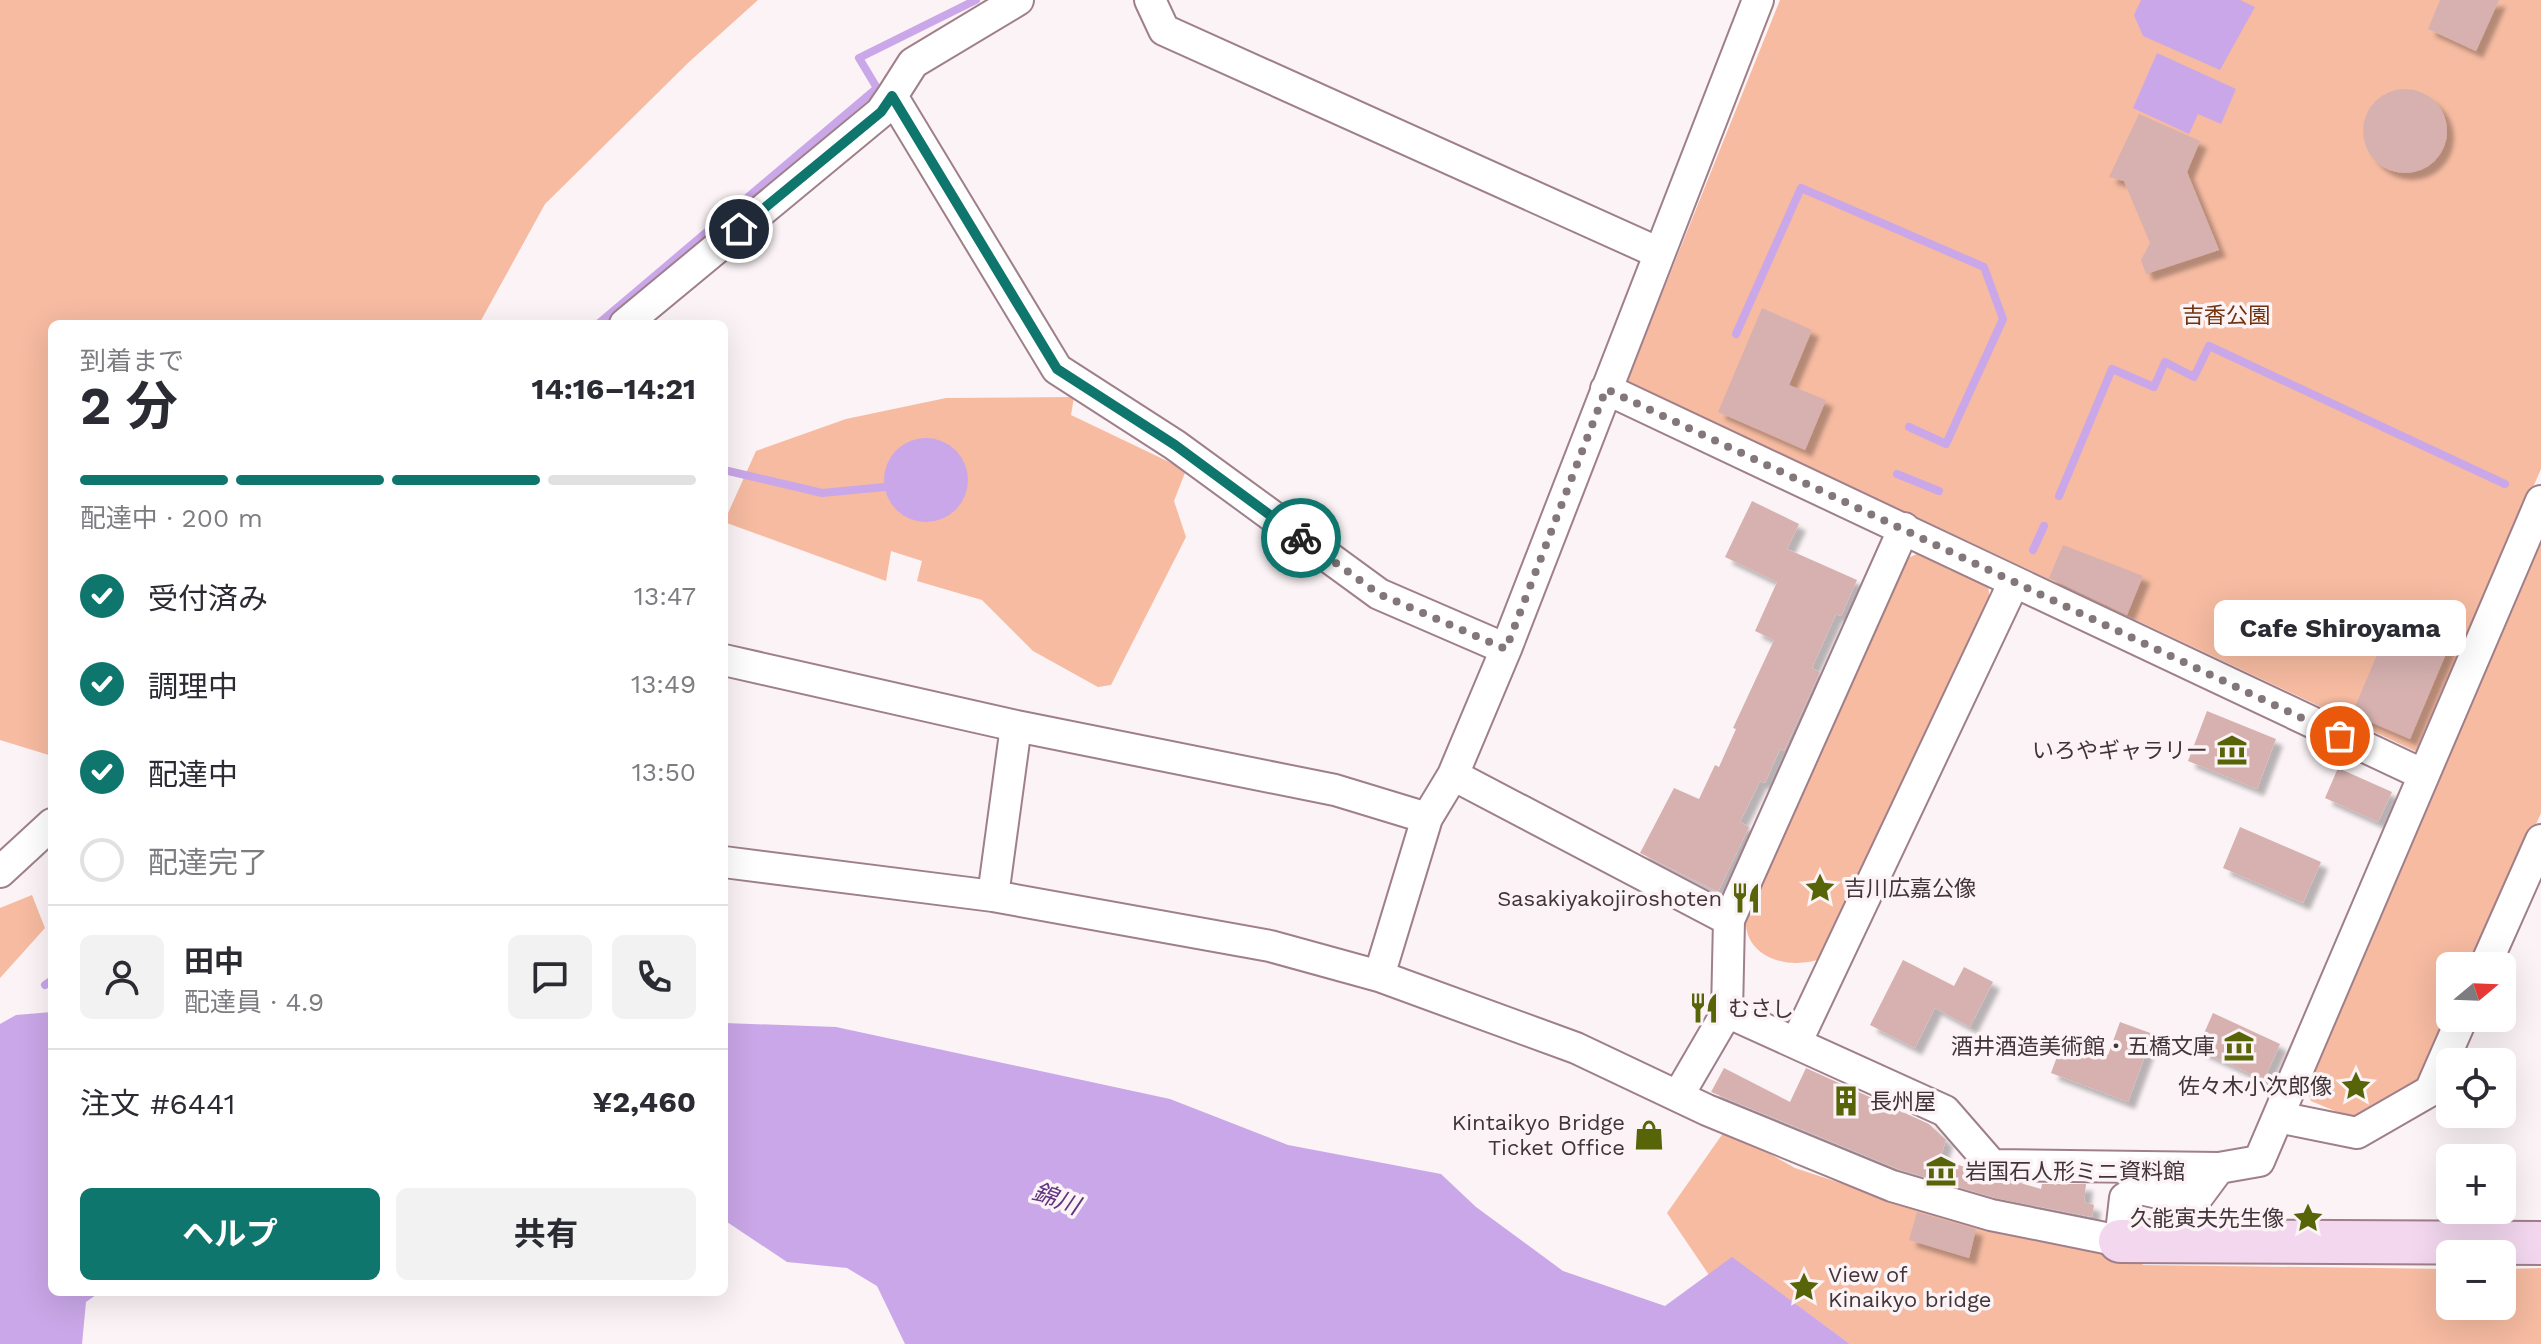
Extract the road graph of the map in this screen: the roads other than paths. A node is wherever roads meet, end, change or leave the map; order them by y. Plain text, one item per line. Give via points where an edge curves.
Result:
1 (1018, 0) edge
2 (1150, 0) edge
3 (1758, 0) edge
4 (892, 96) junction
5 (1659, 253) junction
6 (630, 320) edge
7 (1606, 389) junction
8 (2541, 501) edge
9 (1904, 528) junction
10 (2014, 582) junction
11 (1506, 649) junction
12 (728, 661) edge
13 (1016, 726) junction
14 (2422, 774) junction
15 (1453, 775) junction
16 (1427, 818) junction
17 (48, 828) edge
18 (2541, 840) edge
19 (728, 863) edge
20 (0, 872) edge
21 (993, 896) junction
22 (1729, 920) junction
23 (2491, 952) edge
24 (1379, 976) junction
25 (1727, 1012) junction
26 (2456, 1032) edge
27 (1797, 1041) junction
28 (1678, 1096) junction
29 (2278, 1117) junction
30 (2219, 1168) junction
31 (2120, 1241) junction
32 (2541, 1243) edge

1 - 4 street via 913,63
2 - 5 street via 1164,30
3 - 5 street
4 - 6 street via 881,112
4 - 11 street via 1057,369 1175,445 1379,594
5 - 7 street
7 - 9 street
7 - 11 street
8 - 14 street
9 - 10 street
9 - 22 street
10 - 14 street
10 - 27 street
11 - 15 street
12 - 13 street
13 - 16 street via 1335,790
13 - 21 street
14 - 29 street
15 - 16 street
15 - 22 street
16 - 24 street
17 - 20 street
18 - 23 street
19 - 21 street
21 - 24 street via 1270,946
22 - 25 street
24 - 28 street via 1576,1048
25 - 27 street
25 - 28 street
26 - 29 street via 2430,1091 2357,1133
27 - 30 street via 1945,1111 1992,1165
28 - 31 street via 1892,1186 1991,1215
29 - 30 street via 2259,1161
30 - 31 street via 2199,1195 2182,1198 2140,1189 2125,1198
31 - 32 street

